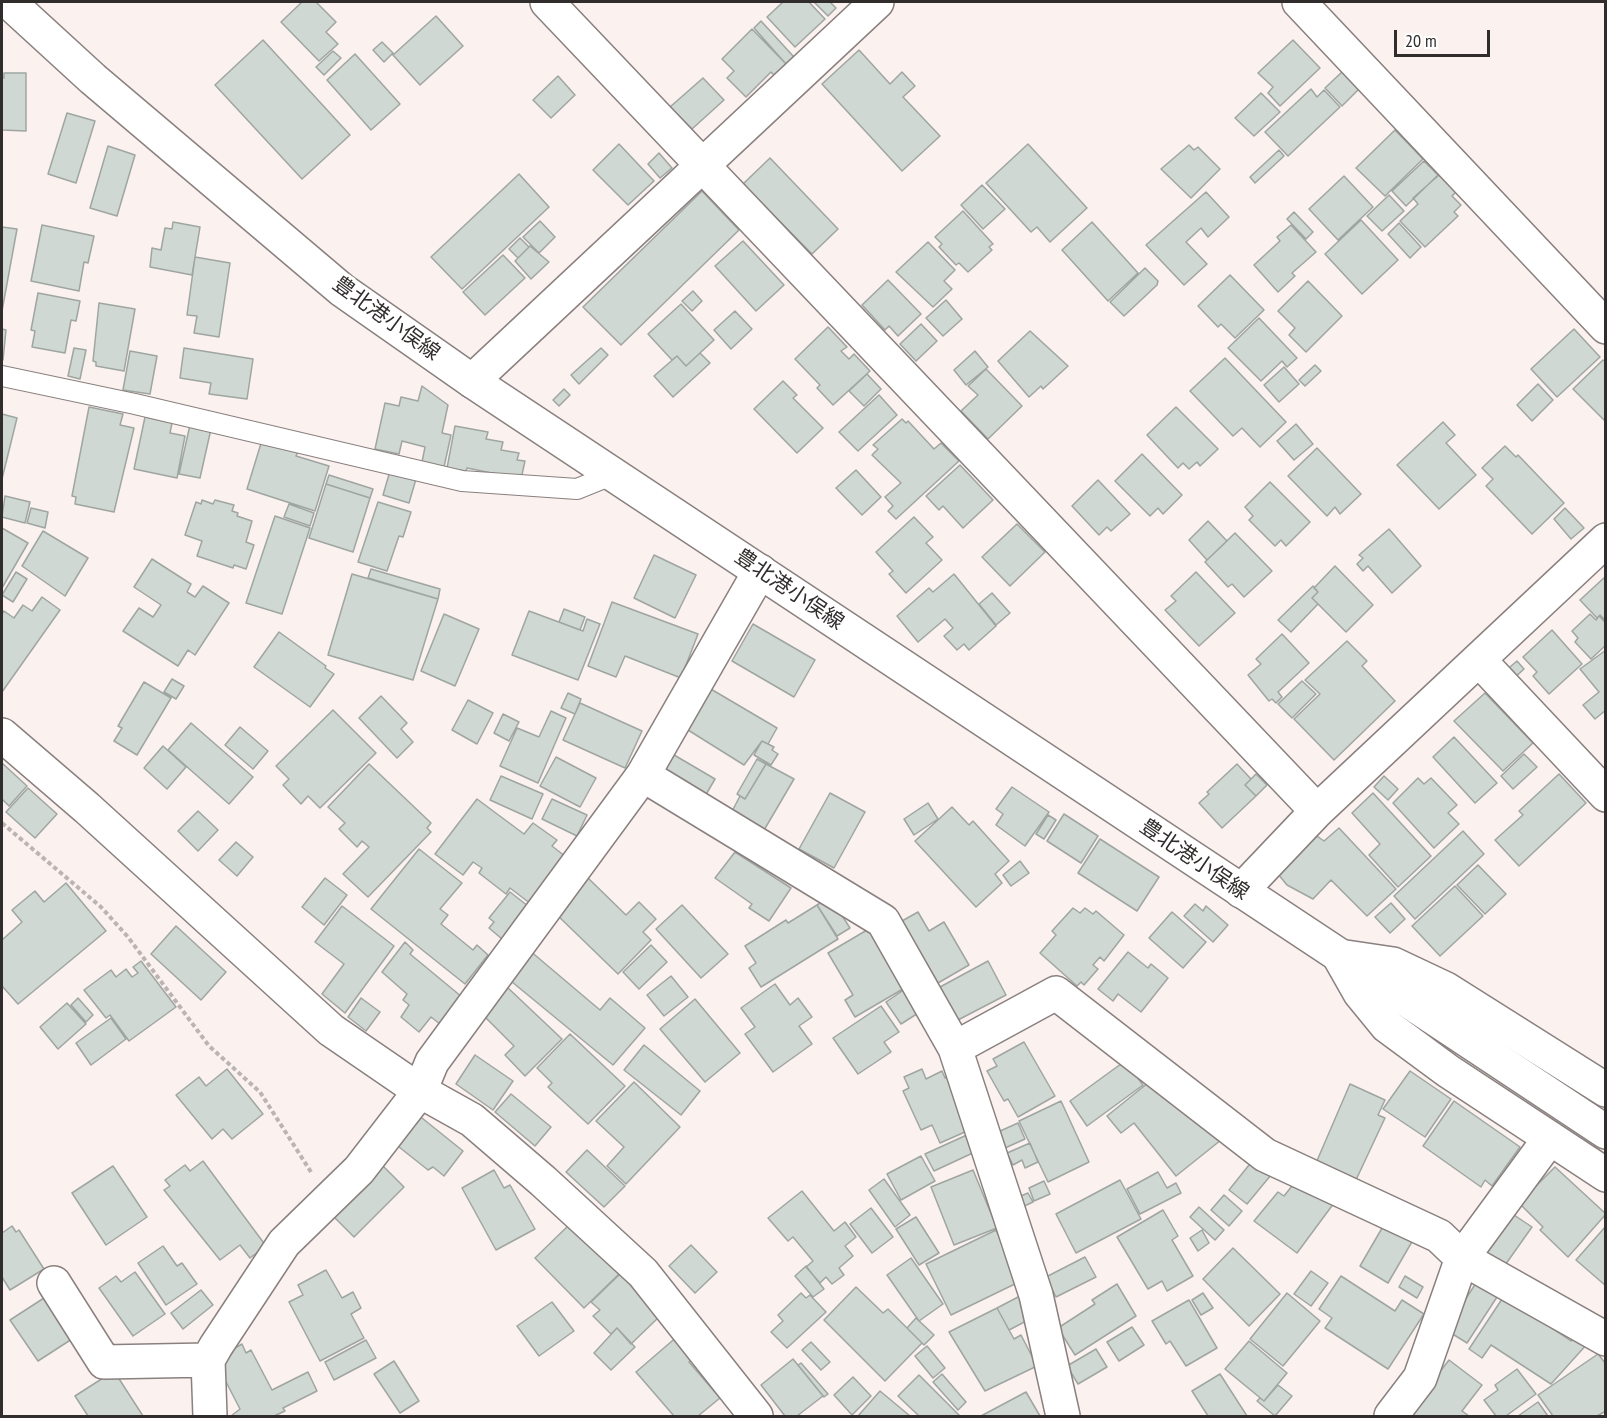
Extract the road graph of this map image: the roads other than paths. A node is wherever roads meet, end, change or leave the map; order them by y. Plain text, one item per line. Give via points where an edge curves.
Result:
1 (9, 2) edge
2 (547, 2) edge
3 (877, 2) edge
4 (1299, 2) edge
5 (701, 166) junction
6 (1605, 327) edge
7 (2, 376) edge
8 (472, 381) junction
9 (614, 474) junction
10 (1605, 540) edge
11 (759, 571) junction
12 (1479, 660) junction
13 (2, 735) edge
14 (643, 775) junction
15 (1605, 795) edge
16 (1317, 811) junction
17 (1241, 891) junction
18 (1339, 956) junction
19 (955, 1048) junction
20 (1605, 1090) edge
21 (420, 1091) junction
22 (1605, 1132) edge
23 (1550, 1138) junction
24 (1605, 1175) edge
25 (1462, 1258) junction
26 (54, 1283) dead end
27 (1605, 1339) edge
28 (208, 1360) junction
29 (210, 1416) edge
30 (756, 1416) edge
31 (1063, 1416) edge
32 (1391, 1416) edge

1 - 8 street, 豊北港小俣線 via 93,79 342,290
2 - 5 street
3 - 5 street
4 - 6 street
5 - 8 street
5 - 16 street
7 - 9 lane via 462,481 577,489
8 - 9 street, 豊北港小俣線
9 - 11 street, 豊北港小俣線
10 - 12 street
11 - 14 street
11 - 17 street, 豊北港小俣線
12 - 15 street
12 - 16 street
13 - 21 street via 330,1030
14 - 19 street via 883,921
14 - 21 street via 432,1062
16 - 17 street
17 - 18 street, 豊北港小俣線
18 - 20 street via 1393,964 1446,989
18 - 22 street, 豊北港小俣線
18 - 23 street via 1360,993 1387,1026
19 - 25 street via 1056,993 1265,1155 1439,1236
19 - 31 street via 1036,1295
21 - 28 street via 359,1170 284,1243
21 - 30 street via 471,1120 643,1273
23 - 24 street
23 - 25 street
25 - 27 street
25 - 32 street via 1420,1378
26 - 28 street via 104,1362
28 - 29 street

